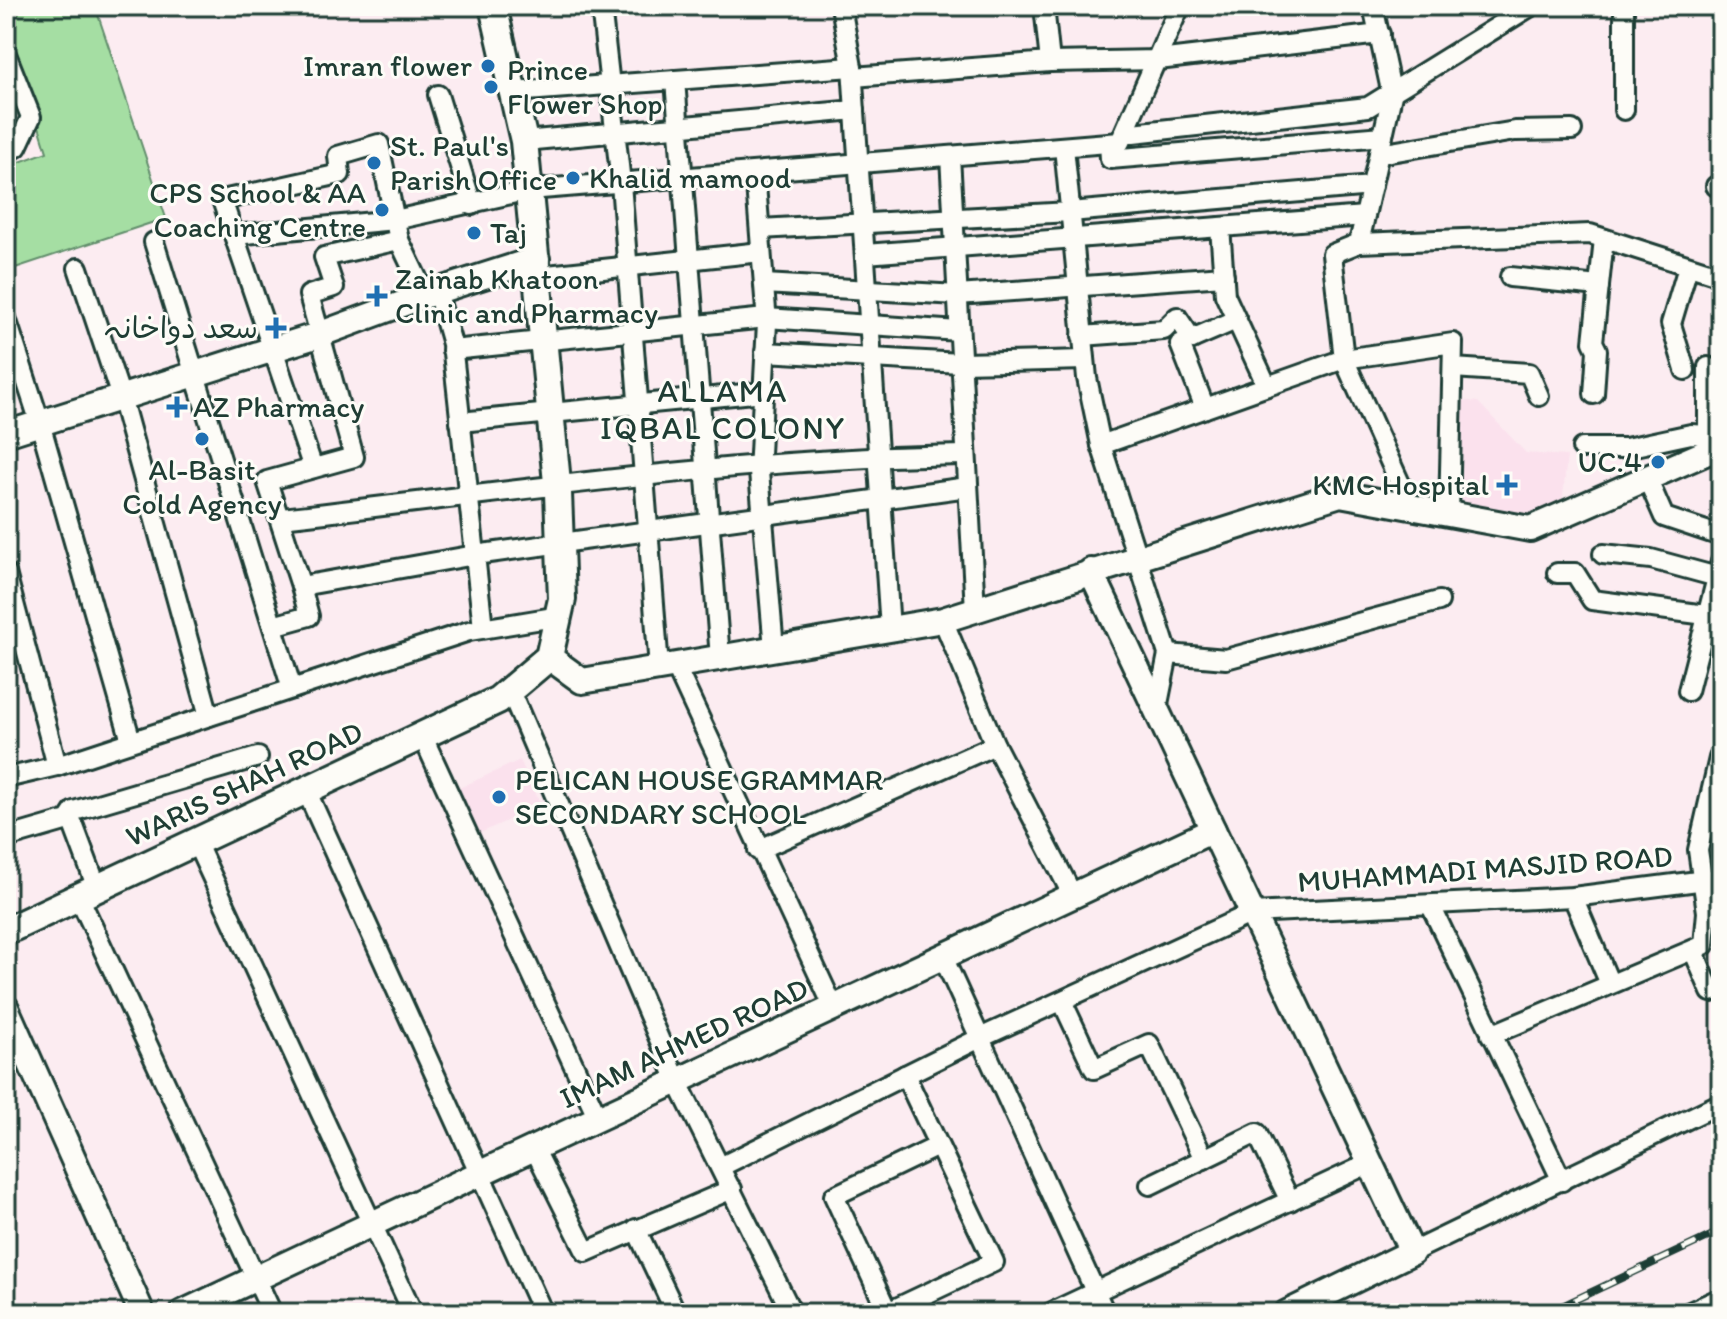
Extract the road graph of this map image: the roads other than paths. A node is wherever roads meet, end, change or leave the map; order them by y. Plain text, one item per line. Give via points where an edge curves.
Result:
1 (493, 6) edge
2 (601, 6) edge
3 (841, 6) edge
4 (1044, 6) edge
5 (1180, 6) edge
6 (1373, 6) edge
7 (1531, 6) edge
8 (1624, 6) edge
9 (1380, 34) junction
10 (6, 54) edge
11 (1158, 60) junction
12 (1050, 62) junction
13 (852, 72) junction
14 (675, 80) junction
15 (610, 85) junction
16 (513, 92) junction
17 (438, 95) dead end
18 (1392, 95) junction
19 (855, 110) junction
20 (1624, 110) dead end
21 (679, 124) junction
22 (615, 130) junction
23 (1572, 130) dead end
24 (1116, 139) junction
25 (524, 141) junction
26 (1381, 145) junction
27 (1064, 147) junction
28 (6, 152) edge
29 (950, 156) junction
30 (859, 164) junction
31 (755, 172) junction
32 (684, 178) junction
33 (621, 183) junction
34 (1372, 186) junction
35 (529, 190) junction
36 (472, 205) junction
37 (1070, 212) junction
38 (1365, 216) junction
39 (395, 220) junction
40 (953, 220) junction
41 (863, 223) junction
42 (1220, 227) junction
43 (760, 229) junction
44 (234, 235) junction
45 (1073, 238) junction
46 (1604, 239) junction
47 (399, 240) junction
48 (154, 242) dead end
49 (1359, 243) junction
50 (955, 248) junction
51 (761, 252) junction
52 (865, 254) junction
53 (690, 260) junction
54 (627, 266) junction
55 (1688, 267) junction
56 (78, 268) dead end
57 (537, 268) junction
58 (1224, 276) junction
59 (1721, 276) edge
60 (1510, 277) dead end
61 (764, 284) junction
62 (1599, 286) junction
63 (1078, 288) junction
64 (867, 290) junction
65 (431, 293) junction
66 (958, 295) junction
67 (6, 318) edge
68 (766, 318) junction
69 (1236, 320) junction
70 (695, 325) junction
71 (870, 327) junction
72 (633, 331) junction
73 (959, 331) junction
74 (318, 335) junction
75 (1082, 336) junction
76 (1192, 339) junction
77 (544, 340) junction
78 (273, 349) junction
79 (452, 350) junction
80 (765, 352) junction
81 (1344, 359) junction
82 (872, 360) junction
83 (1085, 360) junction
84 (961, 363) junction
85 (1708, 367) dead end
86 (1453, 368) junction
87 (1685, 370) dead end
88 (196, 374) junction
89 (1267, 386) junction
90 (764, 392) junction
91 (1594, 394) dead end
92 (1539, 396) dead end
93 (121, 397) junction
94 (701, 398) junction
95 (638, 404) junction
96 (1205, 408) junction
97 (551, 413) junction
98 (460, 422) junction
99 (40, 423) junction
100 (6, 434) edge
101 (1712, 444) edge
102 (1101, 445) junction
103 (1582, 448) dead end
104 (966, 455) junction
105 (878, 456) junction
106 (760, 464) junction
107 (313, 468) junction
108 (706, 471) junction
109 (644, 478) junction
110 (1647, 478) junction
111 (558, 486) junction
112 (968, 487) junction
113 (468, 497) junction
114 (881, 499) junction
115 (1411, 508) junction
116 (1449, 514) junction
117 (763, 515) junction
118 (282, 518) junction
119 (710, 521) junction
120 (648, 530) junction
121 (1721, 536) edge
122 (560, 543) junction
123 (1603, 554) dead end
124 (475, 555) junction
125 (1137, 557) junction
126 (1091, 571) junction
127 (6, 573) edge
128 (1557, 573) dead end
129 (1720, 573) edge
130 (301, 586) junction
131 (1439, 601) dead end
132 (975, 610) junction
133 (560, 616) junction
134 (1714, 616) edge
135 (943, 620) junction
136 (273, 626) junction
137 (483, 628) junction
138 (890, 629) junction
139 (774, 649) junction
140 (1168, 654) junction
141 (549, 657) junction
142 (720, 658) junction
143 (667, 667) junction
144 (292, 689) junction
145 (1688, 691) dead end
146 (509, 694) junction
147 (1157, 709) junction
148 (209, 716) junction
149 (422, 735) junction
150 (131, 741) junction
151 (995, 745) junction
152 (258, 757) dead end
153 (1719, 758) dead end
154 (57, 766) junction
155 (6, 778) edge
156 (306, 790) junction
157 (68, 820) junction
158 (1213, 830) junction
159 (6, 838) edge
160 (196, 842) junction
161 (758, 850) junction
162 (1721, 878) edge
163 (1700, 881) junction
164 (88, 893) junction
165 (1073, 896) junction
166 (1573, 897) junction
167 (1431, 906) junction
168 (1252, 913) junction
169 (6, 931) edge
170 (1693, 950) junction
171 (943, 957) junction
172 (1610, 984) junction
173 (1721, 988) edge
174 (1062, 1001) junction
175 (6, 1008) edge
176 (834, 1008) junction
177 (1491, 1035) junction
178 (980, 1038) junction
179 (905, 1075) junction
180 (677, 1081) junction
181 (1721, 1103) edge
182 (598, 1118) junction
183 (938, 1146) junction
184 (534, 1148) junction
185 (1204, 1159) junction
186 (1370, 1163) junction
187 (722, 1166) junction
188 (478, 1175) junction
189 (1562, 1181) junction
190 (1150, 1185) dead end
191 (732, 1189) junction
192 (1290, 1201) junction
193 (371, 1225) junction
194 (636, 1229) junction
195 (1412, 1252) junction
196 (256, 1278) junction
197 (1095, 1291) junction
198 (1721, 1298) edge
199 (142, 1313) edge
200 (182, 1313) edge
201 (272, 1313) edge
202 (413, 1313) edge
203 (543, 1313) edge
204 (676, 1313) edge
205 (792, 1313) edge
206 (888, 1313) edge
207 (1050, 1313) edge
208 (1105, 1313) edge
209 (1287, 1313) edge
210 (1688, 1313) edge

1 - 16 main road
2 - 15 street
3 - 13 street
4 - 12 street
5 - 11 street
6 - 9 street
7 - 18 street
8 - 20 street
9 - 11 street
9 - 18 street
10 - 28 street via 31,117 17,147
11 - 12 street
11 - 24 street
12 - 13 street
13 - 14 street
13 - 19 street
14 - 15 street
14 - 21 street
15 - 16 street
15 - 22 street
16 - 25 main road
17 - 36 street
18 - 24 street via 1368,107
18 - 26 street
19 - 21 street
19 - 30 street
21 - 22 street
21 - 32 street
22 - 25 street
22 - 33 street
23 - 26 street
24 - 26 street via 1110,159
24 - 27 street
25 - 35 main road
26 - 34 street
27 - 29 street
27 - 37 street
29 - 30 street
29 - 40 street
30 - 31 street
30 - 41 street
31 - 32 street
31 - 43 street
32 - 33 street
32 - 53 street
33 - 35 street
33 - 54 street
34 - 37 street
34 - 38 street
35 - 36 street
35 - 57 main road
36 - 39 street
37 - 40 street
37 - 45 street
38 - 42 street
38 - 49 street
39 - 44 street
39 - 44 street via 379,144 338,156 340,174 222,200
39 - 47 street
40 - 41 street
40 - 50 street
41 - 43 street
41 - 52 street
42 - 45 street
42 - 58 street
43 - 51 street
44 - 78 street
45 - 50 street
45 - 63 street
46 - 49 street via 1590,234
46 - 55 street
46 - 62 street
47 - 65 street
47 - 74 street via 324,257 334,287 309,295
48 - 88 street
49 - 81 street via 1332,254
50 - 52 street
50 - 66 street
51 - 53 street
51 - 61 street
52 - 64 street
53 - 54 street
53 - 70 street
54 - 57 street
54 - 72 street
55 - 59 street
55 - 87 street via 1671,324
56 - 93 street
57 - 65 street
57 - 77 main road
58 - 63 street
58 - 69 street via 1225,295
60 - 62 street
61 - 64 street
61 - 68 street
62 - 91 street
63 - 66 street
63 - 75 street
64 - 66 street
64 - 71 street
65 - 74 street
65 - 79 street
66 - 73 street
67 - 99 street
68 - 70 street
68 - 71 street
68 - 80 street
69 - 76 street
69 - 89 street
70 - 72 street
70 - 94 street
71 - 73 street
71 - 82 street
72 - 77 street
72 - 95 street
73 - 84 street
74 - 78 street
74 - 107 street via 354,457
75 - 76 street via 1164,330 1177,317
75 - 83 street
76 - 96 street via 1180,344
77 - 79 street
77 - 97 main road
78 - 88 street
78 - 107 street
79 - 98 street
80 - 82 street
80 - 90 street
81 - 86 street via 1453,343
81 - 89 street
81 - 115 street
82 - 84 street
82 - 105 street
83 - 84 street
83 - 102 street
84 - 104 street
85 - 101 street
86 - 92 street via 1529,373
86 - 116 street
88 - 93 street
88 - 136 street
89 - 96 street
90 - 94 street
90 - 106 street
93 - 99 street
93 - 148 street
94 - 95 street
94 - 108 street
95 - 97 street
95 - 109 street
96 - 102 street
97 - 98 street
97 - 111 main road
98 - 113 street
99 - 100 street
99 - 150 street
101 - 103 street via 1691,434 1626,448
101 - 110 street
102 - 125 street
104 - 105 street
104 - 112 street
105 - 106 street
105 - 114 street
106 - 108 street
106 - 117 street
107 - 118 street via 267,481
108 - 109 street
108 - 119 street
109 - 111 street
109 - 120 street
110 - 116 street via 1530,529
110 - 121 street via 1664,517
111 - 113 street
111 - 122 main road
112 - 114 street
112 - 132 street
113 - 118 street
113 - 124 street
114 - 117 street
114 - 138 street
115 - 116 street
115 - 125 street via 1340,494
117 - 119 street
117 - 139 street
118 - 130 street
119 - 120 street
119 - 142 street
120 - 122 street
120 - 143 street
122 - 124 street
122 - 133 main road
123 - 129 street
124 - 130 street
124 - 137 street
125 - 126 street
125 - 140 street
126 - 132 street
126 - 147 street
127 - 154 street
128 - 134 street via 1575,573 1592,600
129 - 134 street
130 - 136 street via 309,616
131 - 140 street via 1226,659
132 - 135 street
133 - 137 street
133 - 141 main road
134 - 145 street
135 - 138 street
135 - 151 street
136 - 144 street
137 - 144 street
138 - 139 street
139 - 142 street
140 - 147 street
141 - 143 street via 582,681
141 - 146 main road, WARIS SHAH ROAD
142 - 143 street
143 - 161 street
144 - 148 street
146 - 149 main road, WARIS SHAH ROAD
146 - 180 street
147 - 158 street
148 - 150 street
149 - 156 main road, WARIS SHAH ROAD
149 - 182 street
150 - 154 street
151 - 161 street
151 - 165 street
152 - 157 street via 74,811
153 - 163 street via 1700,834
154 - 155 street
156 - 160 main road, WARIS SHAH ROAD
156 - 188 street
157 - 159 street
157 - 164 street
158 - 165 street, IMAM AHMED ROAD
158 - 168 street
160 - 164 main road, WARIS SHAH ROAD
160 - 193 street
161 - 176 street
162 - 163 street, MUHAMMADI MASJID ROAD
163 - 166 street, MUHAMMADI MASJID ROAD
163 - 170 street via 1707,912 1704,945
164 - 169 main road, WARIS SHAH ROAD
164 - 196 street
165 - 171 street, IMAM AHMED ROAD
166 - 167 street, MUHAMMADI MASJID ROAD
166 - 172 street
167 - 168 street, MUHAMMADI MASJID ROAD
167 - 177 street
168 - 174 street
168 - 186 street
170 - 172 street
170 - 173 street via 1711,992
171 - 176 street, IMAM AHMED ROAD
171 - 178 street
172 - 177 street
174 - 178 street
174 - 185 street via 1094,1069 1149,1044
175 - 199 street
176 - 180 street, IMAM AHMED ROAD
177 - 189 street
178 - 179 street
178 - 197 street
179 - 183 street
179 - 187 street
180 - 182 street, IMAM AHMED ROAD
180 - 187 street
181 - 189 street
182 - 184 street, IMAM AHMED ROAD
183 - 206 street via 834,1196
183 - 206 street via 994,1262
184 - 188 street, IMAM AHMED ROAD
184 - 194 street via 586,1252
185 - 190 street
185 - 192 street via 1257,1133
186 - 192 street
186 - 195 street
187 - 191 street
188 - 193 street, IMAM AHMED ROAD
188 - 203 street
189 - 195 street
191 - 194 street
191 - 205 street
192 - 197 street
193 - 196 street, IMAM AHMED ROAD
193 - 202 street
194 - 204 street
195 - 209 street
196 - 200 street, IMAM AHMED ROAD
196 - 201 street
197 - 207 street
197 - 208 street
198 - 210 street

